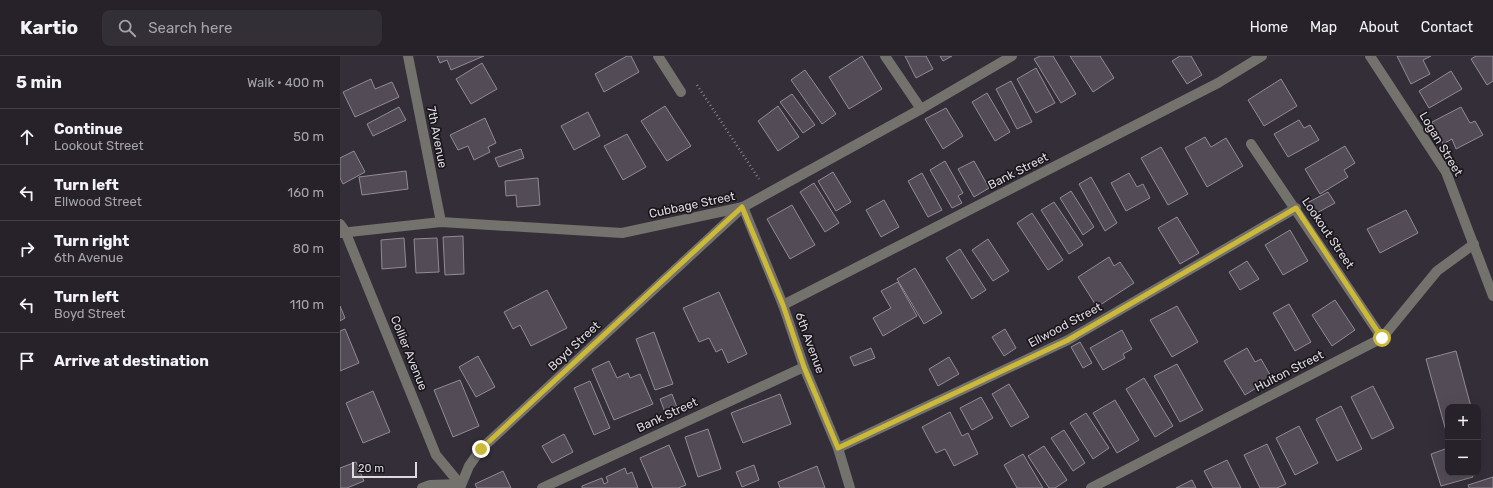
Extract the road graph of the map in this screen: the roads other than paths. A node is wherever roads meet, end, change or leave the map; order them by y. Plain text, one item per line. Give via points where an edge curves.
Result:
1 (408, 56) edge
2 (658, 56) edge
3 (885, 56) edge
4 (1012, 56) edge
5 (1262, 56) edge
6 (1370, 56) edge
7 (681, 92) road end
8 (922, 109) junction
9 (1251, 144) dead end
10 (742, 207) junction
11 (1296, 208) junction
12 (441, 222) junction
13 (342, 229) edge
14 (1474, 244) junction
15 (1493, 296) edge
16 (783, 305) junction
17 (1382, 338) junction
18 (804, 367) junction
19 (838, 448) junction
20 (460, 486) edge
21 (422, 488) edge
22 (542, 488) edge
23 (850, 488) edge
24 (1091, 488) edge

1 - 12 street, 7th Avenue
2 - 7 street
3 - 8 street
4 - 8 street, Cubbage Street
5 - 16 street, Bank Street via 1218,83
6 - 14 street, Logan Street via 1446,172
8 - 10 street, Cubbage Street
9 - 11 street, Lookout Street
10 - 12 street, Cubbage Street via 622,233
10 - 16 street, 6th Avenue
10 - 20 street, Boyd Street via 481,449 469,466
11 - 17 street, Lookout Street
11 - 19 street, Ellwood Street via 1068,340
12 - 13 street, Cubbage Street
13 - 20 street, Collier Avenue via 436,455
14 - 15 street, Logan Street
14 - 17 street, Hulton Street via 1437,271
16 - 18 street, 6th Avenue
17 - 24 street, Hulton Street
18 - 19 street, 6th Avenue
18 - 22 street, Bank Street
19 - 23 street, 6th Avenue
20 - 21 street via 430,484

